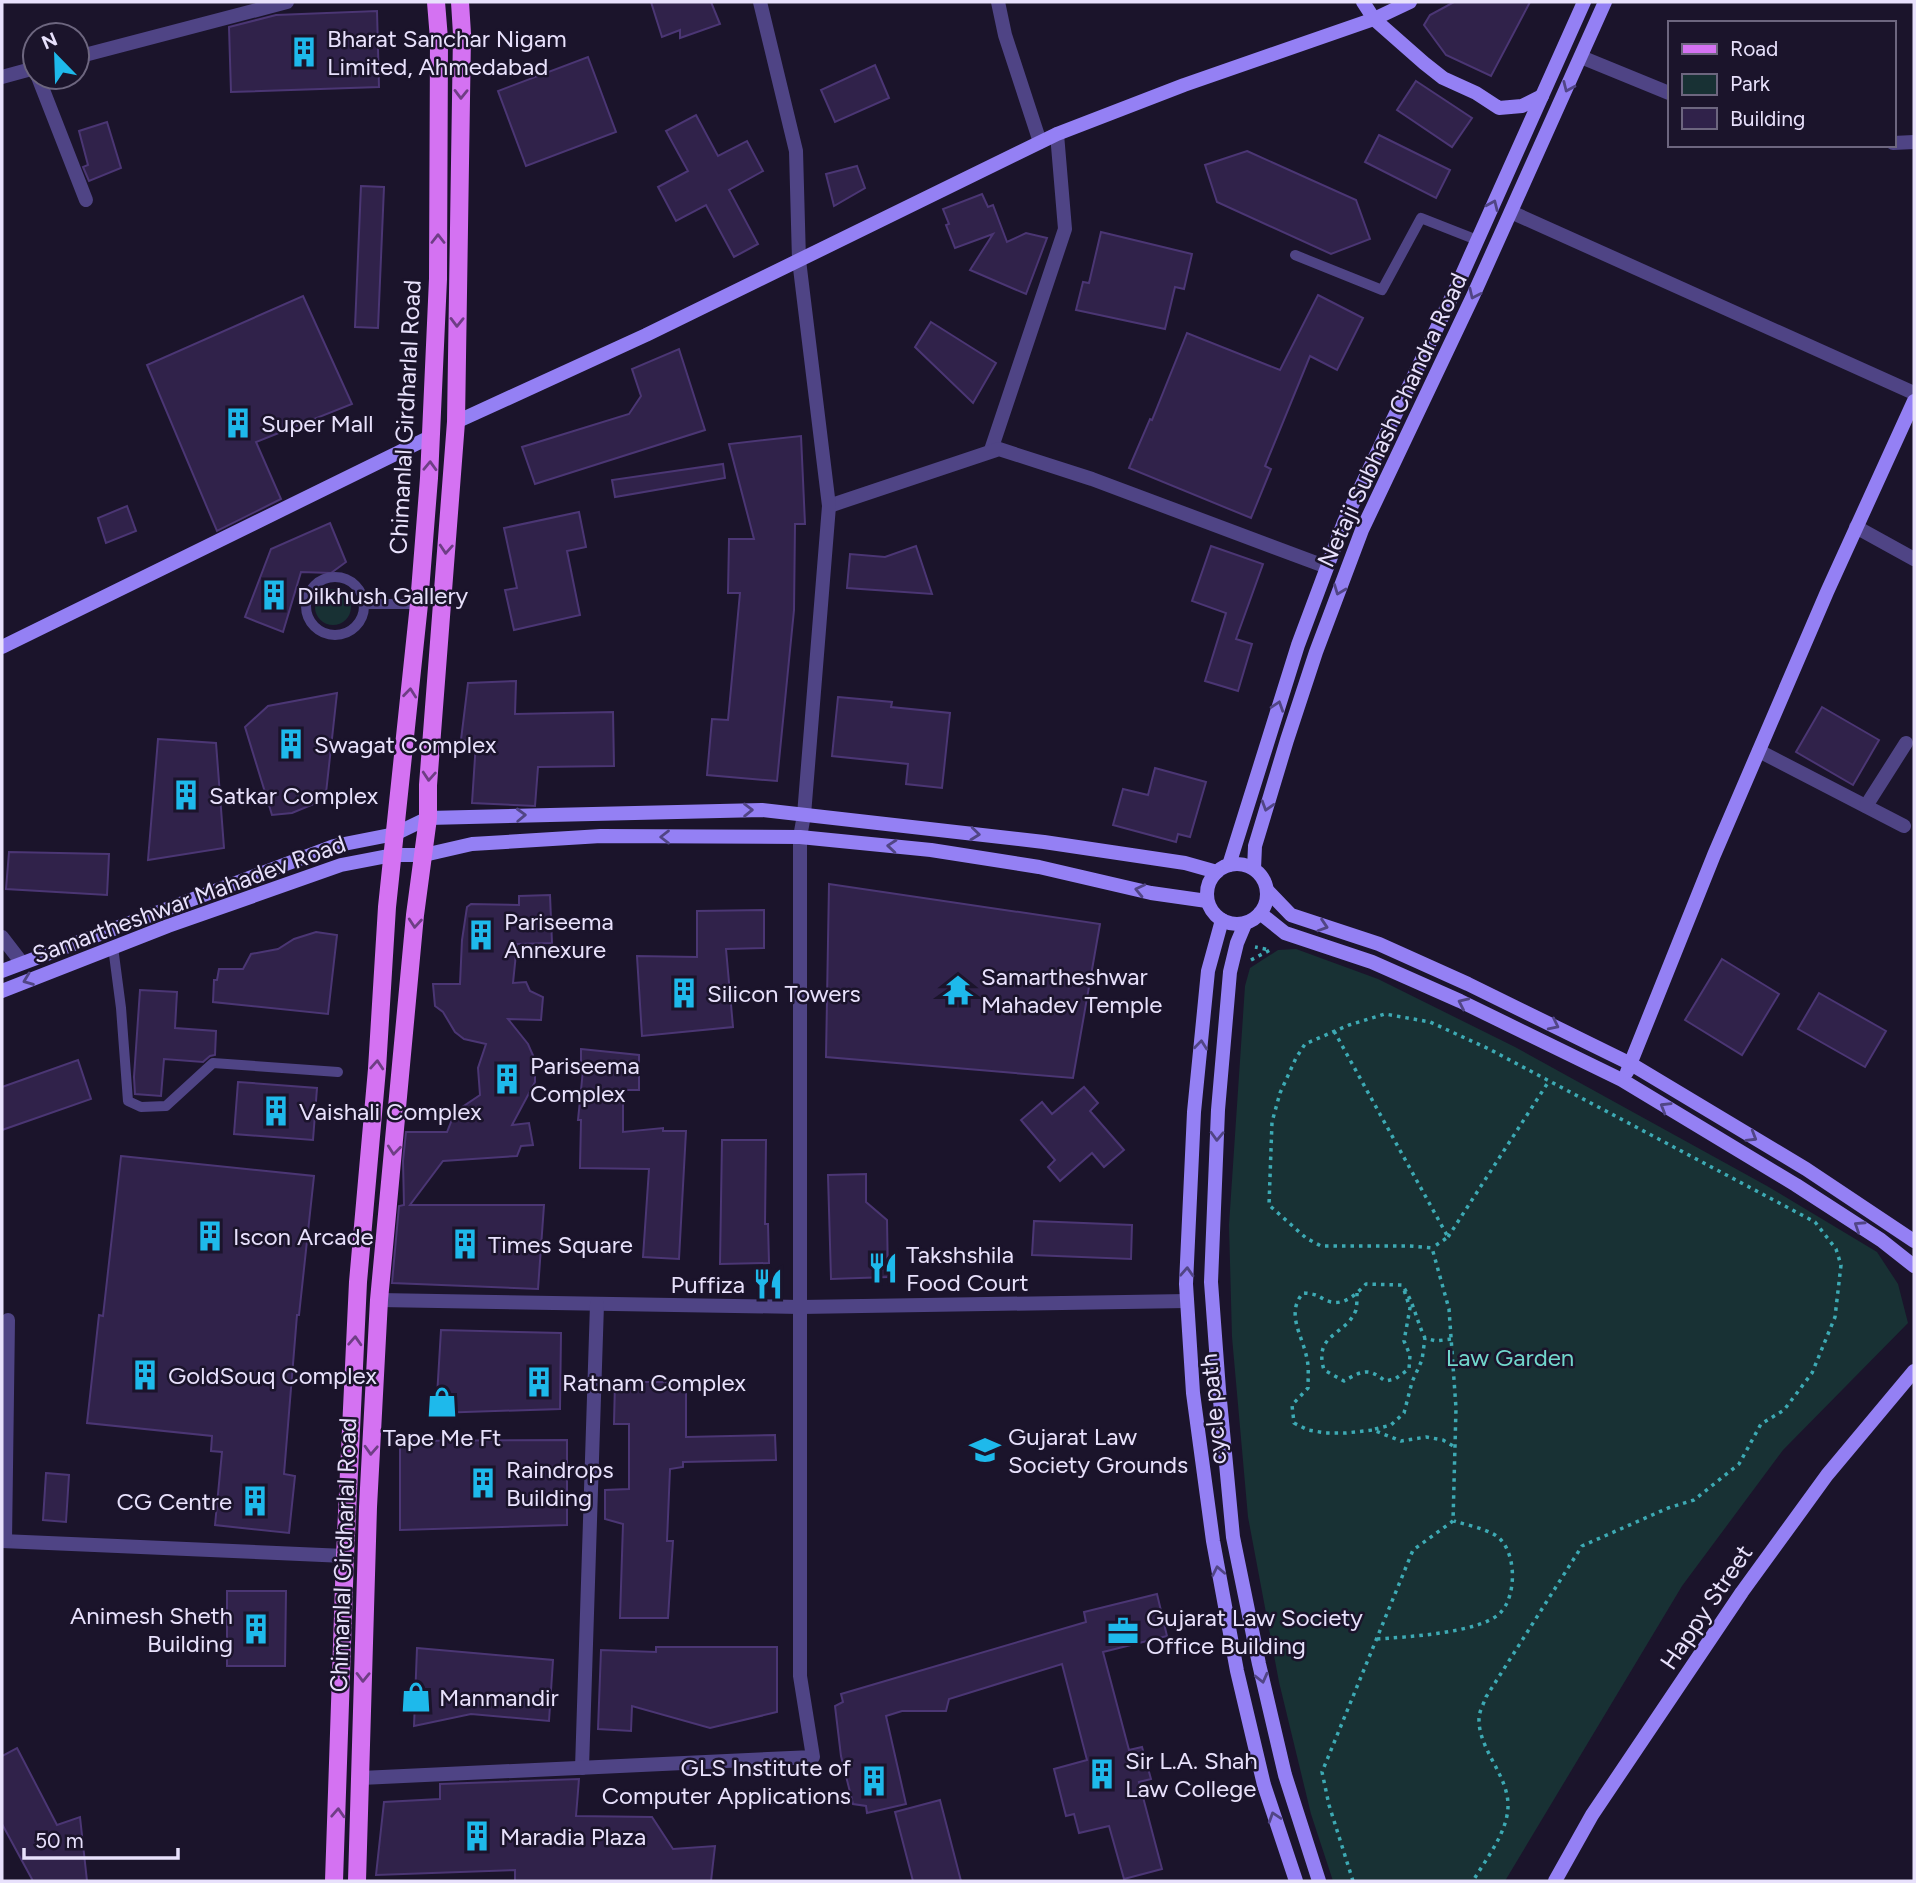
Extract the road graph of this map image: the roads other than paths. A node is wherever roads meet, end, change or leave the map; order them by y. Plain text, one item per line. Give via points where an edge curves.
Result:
1 (287, 2) edge
2 (436, 2) edge
3 (460, 2) edge
4 (760, 2) edge
5 (998, 2) edge
6 (1363, 2) edge
7 (1410, 2) edge
8 (1584, 2) edge
9 (1605, 2) edge
10 (1374, 19) junction
11 (91, 53) edge
12 (1581, 57) junction
13 (21, 72) edge
14 (2, 77) edge
15 (43, 91) edge
16 (1668, 93) edge
17 (1542, 96) junction
18 (1057, 134) junction
19 (1040, 142) junction
20 (1914, 142) edge
21 (1895, 143) edge
22 (86, 200) dead end
23 (1511, 212) junction
24 (1477, 240) junction
25 (1295, 255) dead end
26 (799, 260) junction
27 (1914, 393) edge
28 (1914, 401) edge
29 (456, 422) junction
30 (430, 437) junction
31 (992, 450) junction
32 (829, 506) junction
33 (1856, 527) junction
34 (1914, 559) edge
35 (1327, 567) junction
36 (363, 604) junction
37 (419, 604) junction
38 (2, 647) edge
39 (1906, 743) dead end
40 (1759, 751) junction
41 (1866, 806) junction
42 (804, 815) junction
43 (428, 818) junction
44 (1904, 826) dead end
45 (395, 834) junction
46 (800, 837) junction
47 (393, 855) junction
48 (424, 855) junction
49 (1223, 868) junction
50 (1254, 869) junction
51 (1267, 890) junction
52 (1208, 901) junction
53 (1261, 914) junction
54 (1222, 920) junction
55 (1245, 924) junction
56 (2, 937) edge
57 (113, 947) junction
58 (22, 963) junction
59 (2, 971) edge
60 (2, 990) edge
61 (1631, 1064) junction
62 (338, 1072) dead end
63 (1622, 1080) junction
64 (1914, 1241) edge
65 (1914, 1266) edge
66 (379, 1300) junction
67 (1187, 1301) junction
68 (597, 1304) junction
69 (800, 1307) junction
70 (8, 1320) dead end
71 (1914, 1371) edge
72 (4, 1541) edge
73 (345, 1556) junction
74 (582, 1768) junction
75 (361, 1778) junction
76 (334, 1881) edge
77 (357, 1881) edge
78 (1296, 1881) edge
79 (1319, 1881) edge
80 (1555, 1881) edge

1 - 11 street
30 -> 2 main road, Chimanlal Girdharlal Road via 438,279
3 -> 29 main road, Chimanlal Girdharlal Road
4 - 26 street via 796,151
5 - 19 street via 1004,35
6 - 10 main road
7 - 10 main road
8 - 17 main road, Netaji Subhash Chandra Road
9 - 12 main road, Netaji Subhash Chandra Road
10 - 17 main road via 1443,78 1499,108 1522,107
10 - 18 main road
12 - 16 street
12 -> 23 main road, Netaji Subhash Chandra Road
13 - 14 street
15 - 22 street
24 -> 17 main road, Netaji Subhash Chandra Road
18 - 19 main road
18 - 31 street via 1066,229
19 - 26 main road
20 - 21 street
23 - 27 street
23 -> 50 main road, Netaji Subhash Chandra Road via 1362,530 1287,740 1255,846
24 - 25 lane via 1421,218 1382,290
24 - 35 main road, Netaji Subhash Chandra Road
26 - 29 main road
26 - 32 street
28 - 33 main road
29 -> 43 main road, Chimanlal Girdharlal Road
37 -> 30 main road, Chimanlal Girdharlal Road
30 - 38 main road
31 - 32 street
31 - 35 street via 1092,479
32 - 42 street
33 - 34 street
33 - 40 main road
49 -> 35 main road, Netaji Subhash Chandra Road
36 - 36 lane via 357,588 333,577 312,589 306,613 318,630 340,635 359,622
36 - 37 lane
45 -> 37 main road, Chimanlal Girdharlal Road
39 - 41 street
40 - 41 street
40 - 61 main road
41 - 44 street
43 -> 42 main road via 762,810
42 - 46 street
42 -> 49 main road
43 - 45 main road, Samartheshwar Mahadev Road
43 - 48 main road, Chimanlal Girdharlal Road
45 - 47 main road, Chimanlal Girdharlal Road
45 - 58 main road, Samartheshwar Mahadev Road via 334,846
46 -> 48 main road, Samartheshwar Mahadev Road via 601,836 472,844
52 -> 46 main road, Samartheshwar Mahadev Road via 931,850
46 - 69 street
47 - 48 main road, Samartheshwar Mahadev Road
47 - 57 main road, Samartheshwar Mahadev Road via 341,865
73 -> 47 main road, Chimanlal Girdharlal Road via 358,1282
48 -> 66 main road, Chimanlal Girdharlal Road
49 - 50 main road via 1238,864
49 - 52 main road via 1208,885
50 - 51 main road
51 - 53 main road
51 -> 61 main road via 1291,915 1379,944
52 - 54 main road
53 - 55 main road
63 -> 53 main road via 1373,962 1285,933
54 - 55 main road
67 -> 54 main road via 1194,1112 1208,971
55 -> 79 main road via 1230,972 1218,1110 1211,1282 1218,1376 1233,1537 1285,1775
56 - 58 street
57 -> 60 main road, Samartheshwar Mahadev Road
57 - 62 lane via 128,1101 141,1107 166,1106 213,1063
58 - 59 main road, Samartheshwar Mahadev Road
61 - 63 main road
61 -> 64 main road via 1806,1169
65 -> 63 main road via 1796,1185
66 - 68 street
66 -> 75 main road, Chimanlal Girdharlal Road
67 - 69 street
78 -> 67 main road via 1264,1785 1237,1671 1213,1541 1193,1393
68 - 69 street
68 - 74 street
69 - 74 street via 800,1676 814,1757
70 - 72 street
71 - 80 main road, Happy Street via 1827,1475 1742,1592 1592,1815
72 - 73 street
76 -> 73 main road, Chimanlal Girdharlal Road
74 - 75 street
75 - 77 main road, Chimanlal Girdharlal Road

